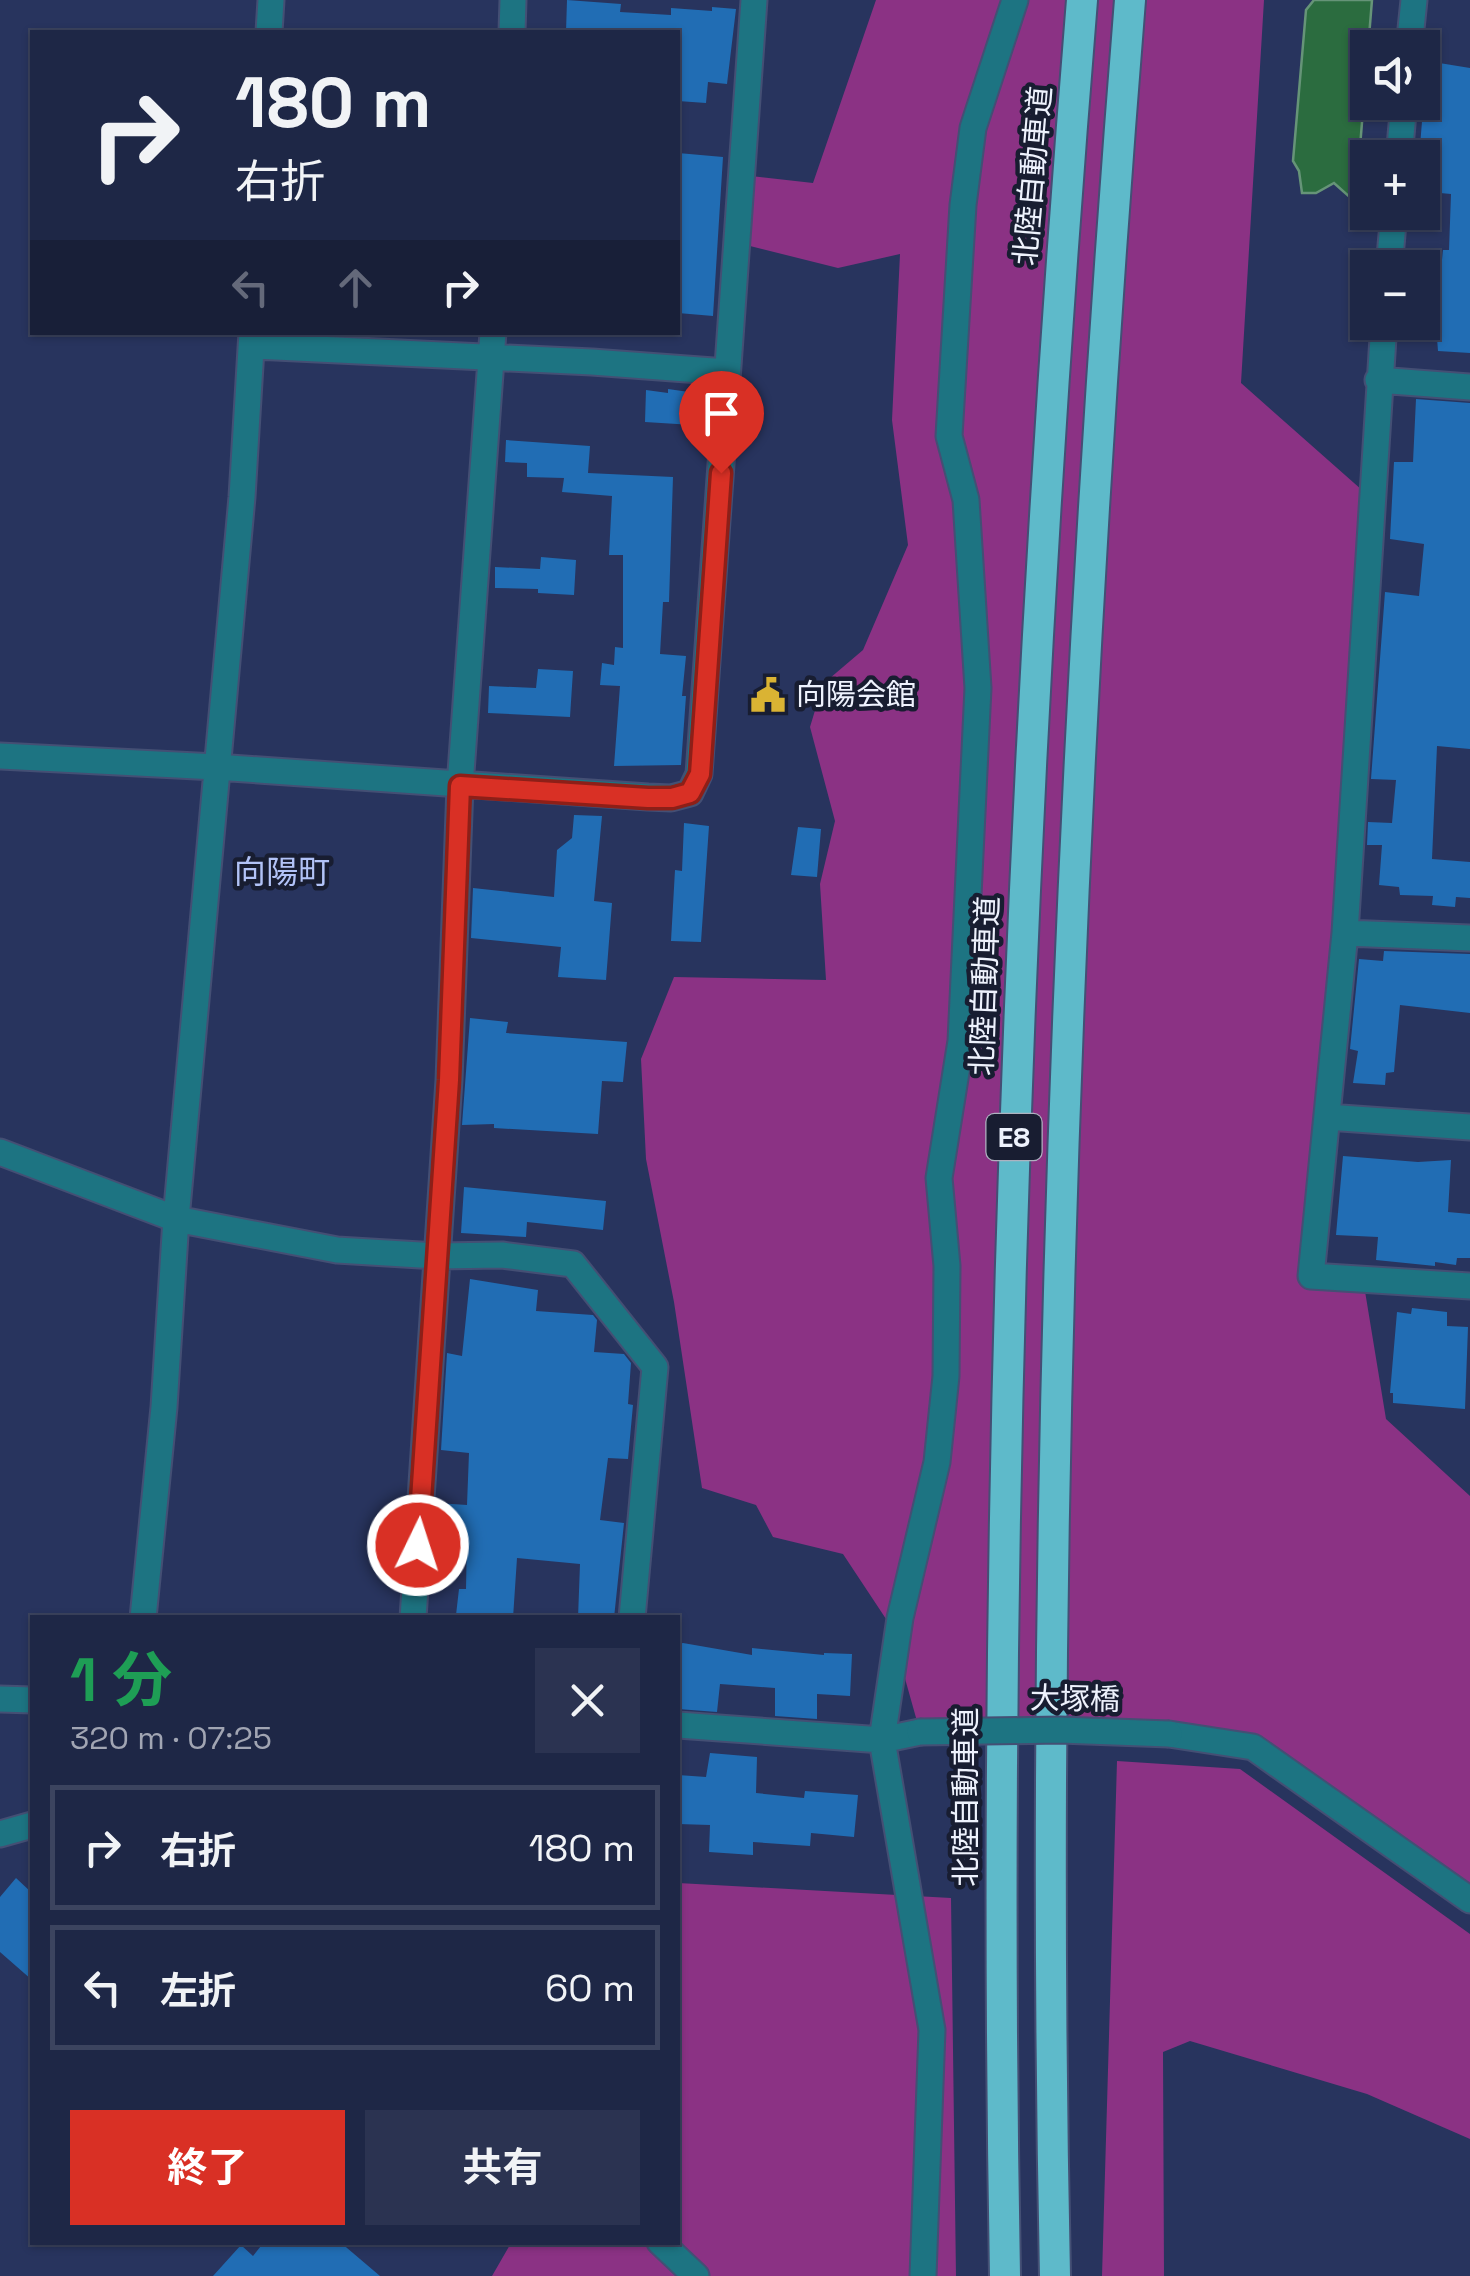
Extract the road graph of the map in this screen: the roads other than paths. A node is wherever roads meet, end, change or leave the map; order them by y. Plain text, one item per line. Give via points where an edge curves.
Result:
1 (271, 0) edge
2 (514, 0) edge
3 (754, 0) edge
4 (1015, 0) edge
5 (1082, 0) edge
6 (1130, 0) edge
7 (1414, 0) edge
8 (269, 30) edge
9 (512, 30) edge
10 (1412, 30) edge
11 (493, 335) edge
12 (252, 340) edge
13 (1382, 340) edge
14 (492, 359) junction
15 (727, 372) junction
16 (1378, 380) junction
17 (1470, 387) edge
18 (0, 756) edge
19 (216, 767) junction
20 (460, 786) junction
21 (1345, 933) junction
22 (1470, 938) edge
23 (1326, 1117) junction
24 (1470, 1127) edge
25 (0, 1152) edge
26 (176, 1219) junction
27 (437, 1256) junction
28 (1470, 1286) edge
29 (143, 1615) edge
30 (413, 1615) edge
31 (632, 1615) edge
32 (0, 1699) edge
33 (30, 1700) edge
34 (680, 1725) edge
35 (882, 1740) junction
36 (30, 1826) edge
37 (0, 1834) edge
38 (1470, 1900) edge
39 (663, 2245) edge
40 (696, 2276) edge
41 (922, 2276) edge
42 (1005, 2276) edge
43 (1055, 2276) edge

1 - 8 street
2 - 9 street
3 - 15 street
4 - 35 street via 973,128 963,205 949,436 966,500 978,688 960,1041 939,1178 946,1376 937,1462 900,1618
5 - 42 highway, 北陸自動車道 / E8 via 1027,801 1011,1223 1002,1618
6 - 43 highway, E8 via 1103,332 1058,1221 1048,1974
7 - 10 street
11 - 14 street
12 - 14 street
12 - 19 street
13 - 16 street
14 - 15 street
14 - 20 street
15 - 20 street via 700,774 690,793 648,798
16 - 17 street
16 - 21 street
18 - 19 street
19 - 20 street
19 - 26 street
20 - 27 street
21 - 22 street
21 - 23 street
23 - 24 street
23 - 28 street via 1311,1276
25 - 26 street
26 - 27 street via 337,1250
26 - 29 street
27 - 30 street
27 - 31 street via 573,1264 655,1367
32 - 33 street
34 - 35 street, 大塚橋
35 - 38 street, 大塚橋, bridge via 920,1732 1060,1730 1169,1734 1253,1746
35 - 41 street via 932,2030
36 - 37 street
39 - 40 street

